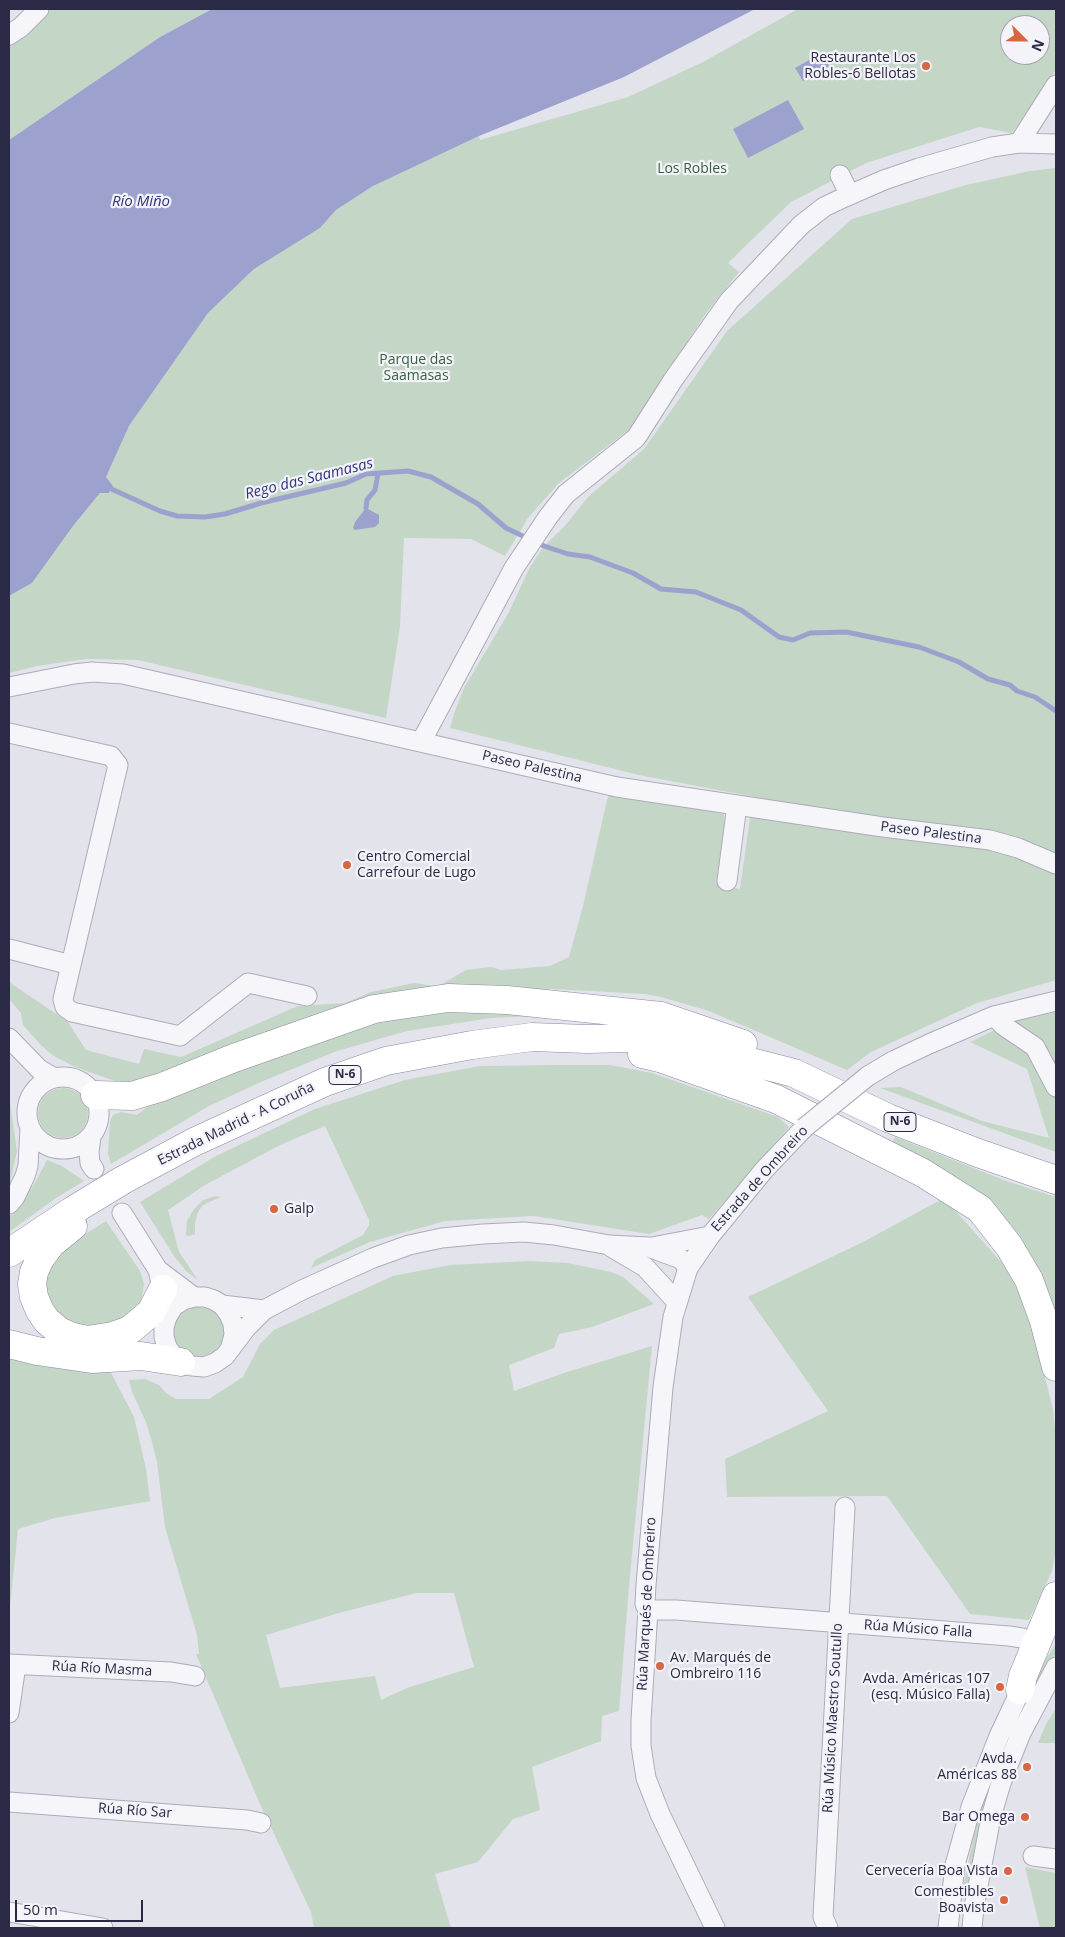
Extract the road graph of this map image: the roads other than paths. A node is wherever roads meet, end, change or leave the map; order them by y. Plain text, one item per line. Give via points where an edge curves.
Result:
1 (39, 9) edge
2 (9, 36) edge
3 (1056, 85) edge
4 (1019, 143) junction
5 (1056, 144) edge
6 (840, 175) dead end
7 (850, 195) junction
8 (9, 687) edge
9 (9, 733) edge
10 (421, 742) junction
11 (737, 805) junction
12 (1056, 864) edge
13 (727, 881) dead end
14 (9, 949) edge
15 (71, 965) junction
16 (307, 996) dead end
17 (1056, 1001) edge
18 (994, 1016) junction
19 (587, 1039) junction
20 (12, 1042) edge
21 (794, 1073) junction
22 (54, 1078) junction
23 (1056, 1087) edge
24 (95, 1095) junction
25 (30, 1098) junction
26 (30, 1128) junction
27 (91, 1136) junction
28 (61, 1150) junction
29 (123, 1180) junction
30 (1056, 1180) edge
31 (9, 1204) edge
32 (122, 1213) dead end
33 (710, 1236) junction
34 (609, 1245) junction
35 (648, 1247) junction
36 (9, 1253) edge
37 (645, 1267) junction
38 (687, 1271) junction
39 (161, 1279) junction
40 (194, 1296) junction
41 (676, 1302) junction
42 (222, 1305) junction
43 (264, 1310) junction
44 (167, 1317) junction
45 (9, 1344) edge
46 (231, 1346) junction
47 (181, 1362) junction
48 (1056, 1367) edge
49 (845, 1507) dead end
50 (1056, 1596) edge
51 (648, 1610) junction
52 (838, 1623) junction
53 (1046, 1638) edge
54 (12, 1665) edge
55 (1056, 1667) edge
56 (195, 1676) dead end
57 (1020, 1690) joint
58 (9, 1713) edge
59 (9, 1802) edge
60 (261, 1823) dead end
61 (1033, 1856) dead end
62 (1056, 1859) edge
63 (9, 1912) edge
64 (103, 1928) edge
65 (715, 1928) edge
66 (828, 1928) edge
67 (948, 1928) edge
68 (972, 1928) edge

1 - 2 street
3 - 4 street
4 - 5 street
4 - 7 street via 992,147 919,168
6 - 7 street
7 - 10 street via 824,207 801,225 749,278 673,380 636,438 566,494 514,568
8 - 10 street, Paseo Palestina via 74,674 124,674
9 - 15 street via 111,756 118,765
10 - 11 street, Paseo Palestina via 617,787
11 - 12 street, Paseo Palestina via 990,840
11 - 13 street
14 - 15 street
15 - 16 street via 63,1003 72,1012 180,1036 248,983
17 - 18 street, Estrada de Ombreiro
18 - 23 street via 1035,1047
18 - 33 street, Estrada de Ombreiro, bridge via 929,1044 868,1076 804,1128 764,1170
19 - 21 highway, Estrada Madrid - A Coruña / N-6 via 632,1038 693,1047
19 - 29 highway, Estrada Madrid - A Coruña / N-6 via 532,1037 386,1061 277,1102
19 - 48 highway via 663,1059 776,1099 923,1172 980,1209 1009,1246 1029,1280
20 - 22 street via 39,1069
20 - 25 street via 28,1074
21 - 24 highway via 758,1050 661,1016 506,1000 448,998 374,1009 154,1090 132,1096
21 - 30 highway, Estrada Madrid - A Coruña / N-6 via 888,1118
22 - 24 street via 77,1080
22 - 25 street via 44,1082
24 - 27 street via 100,1116
25 - 26 street via 27,1113
26 - 28 street via 43,1143
26 - 31 street via 28,1166
27 - 28 street via 83,1144
27 - 28 street via 88,1152 92,1166 74,1153
29 - 36 highway, Estrada Madrid - A Coruña / N-6
29 - 39 highway via 97,1211 51,1244 34,1272 34,1297 48,1322 59,1331 87,1340 113,1336 136,1326 151,1312
32 - 39 street
33 - 35 street
33 - 38 street, Estrada de Ombreiro
34 - 35 street
34 - 37 street
34 - 43 street via 524,1232 442,1238 372,1258
35 - 38 street via 681,1259
37 - 38 street via 674,1274
37 - 41 street
38 - 41 street, Rúa Marqués de Ombreiro
39 - 40 street
39 - 44 street
40 - 42 street
40 - 44 street via 178,1303
41 - 51 street, Rúa Marqués de Ombreiro via 656,1449 645,1604
42 - 43 street
42 - 46 street via 233,1324
43 - 46 street
44 - 47 street via 164,1337 170,1351
45 - 47 highway via 92,1359 141,1356
46 - 47 street via 225,1356 204,1367
49 - 52 street, Rúa Músico Maestro Soutullo
50 - 53 highway
51 - 52 street, Rúa Músico Falla
51 - 65 street, Rúa Marqués de Ombreiro via 641,1720 646,1778
52 - 53 street, Rúa Músico Falla via 1009,1636 1030,1641
52 - 66 street, Rúa Músico Maestro Soutullo via 823,1917
53 - 57 highway via 1023,1676
54 - 56 street, Rúa Río Masma via 171,1672
54 - 58 street
55 - 68 street via 1021,1733 1001,1783 991,1817
57 - 67 street via 971,1807 955,1865
59 - 60 street, Rúa Río Sar
61 - 62 street
63 - 64 street

